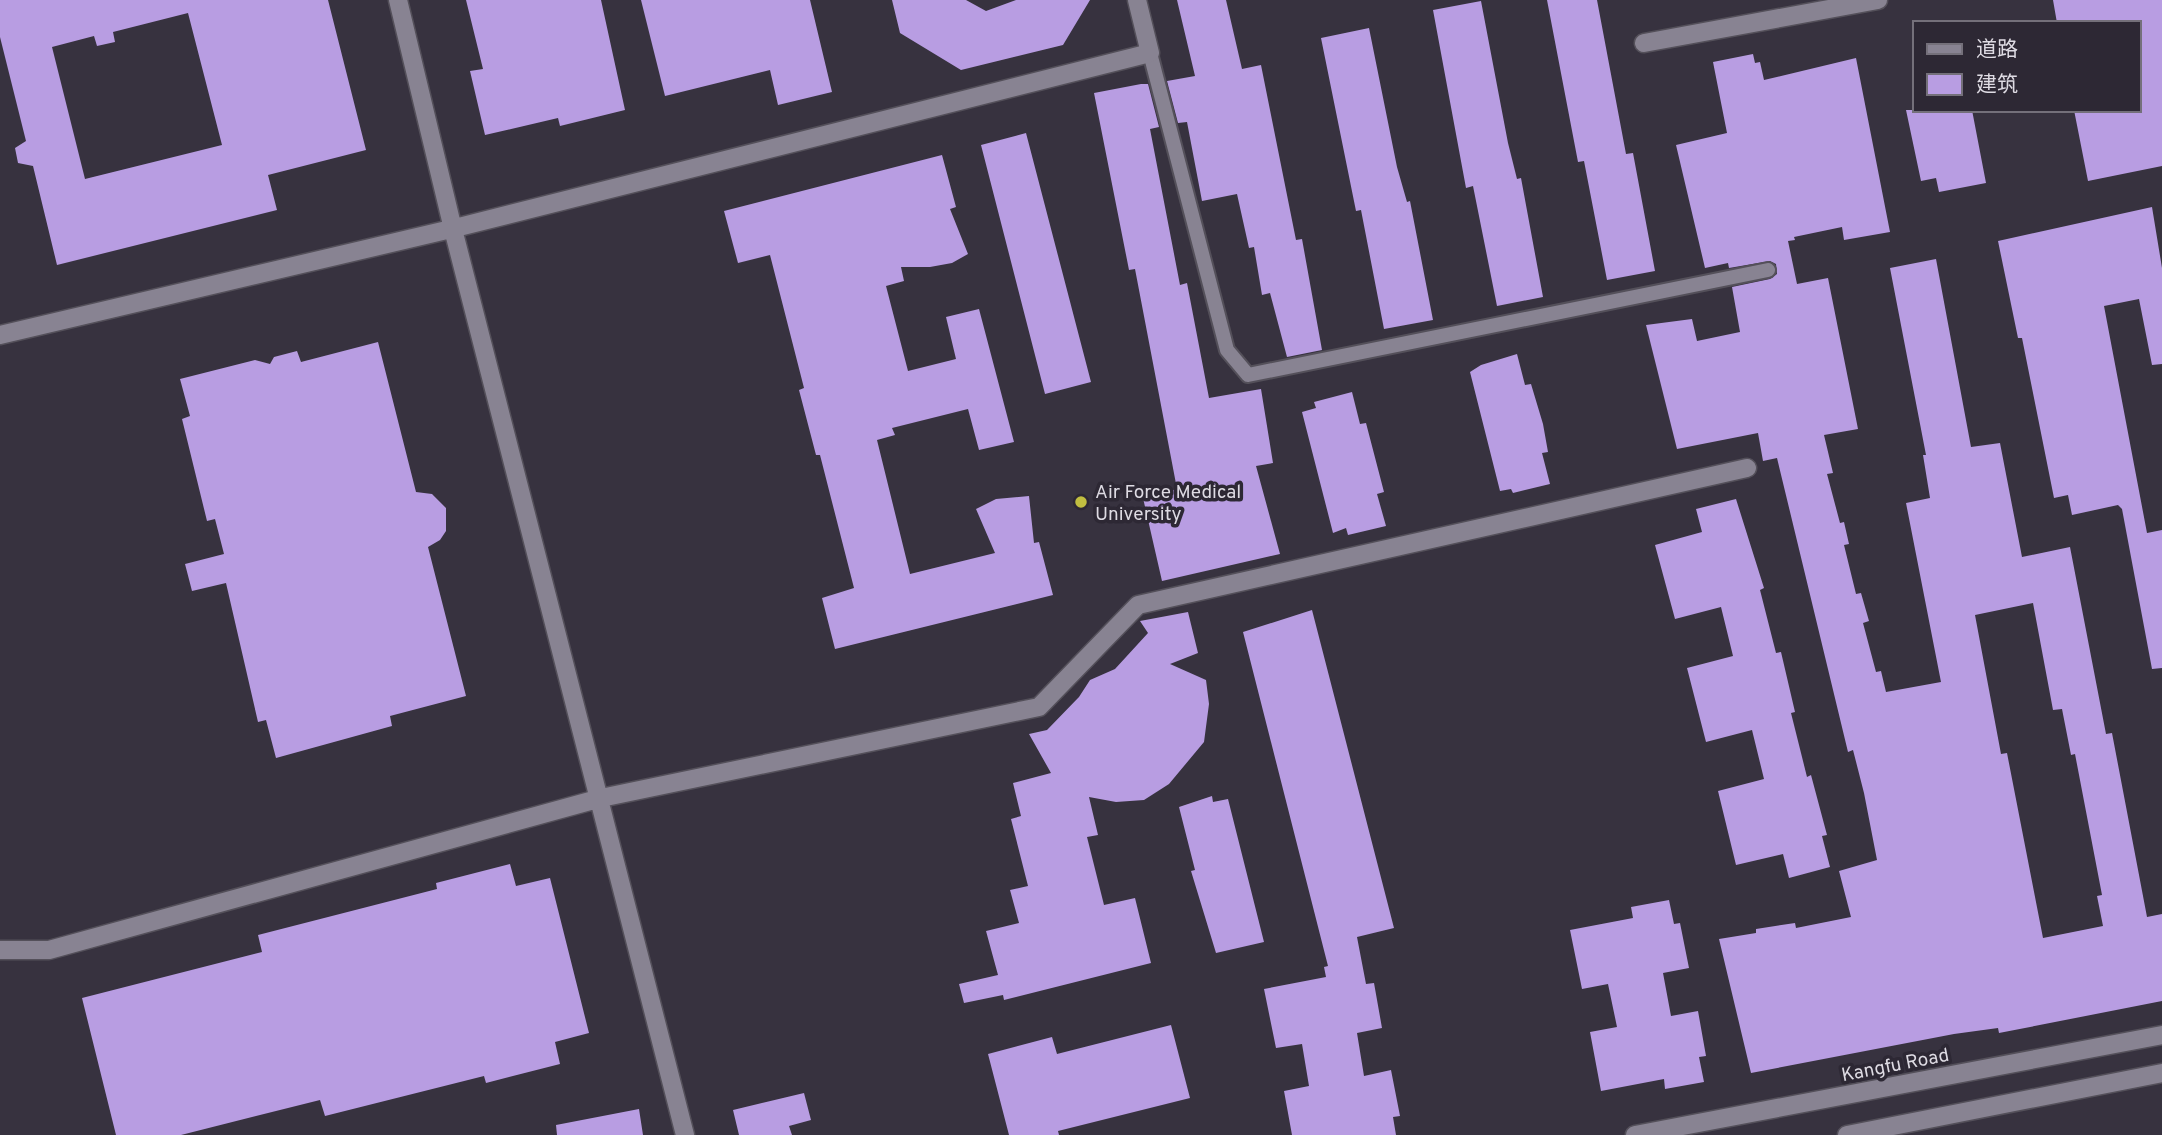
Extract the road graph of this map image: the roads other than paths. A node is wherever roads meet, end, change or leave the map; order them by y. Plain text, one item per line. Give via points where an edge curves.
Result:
1 (398, 0) edge
2 (1138, 0) edge
3 (1878, 0) edge
4 (1644, 43) dead end
5 (1150, 53) junction
6 (453, 229) junction
7 (1768, 270) dead end
8 (0, 335) edge
9 (1747, 468) dead end
10 (601, 798) junction
11 (0, 950) edge
12 (2162, 1035) edge
13 (2162, 1073) edge
14 (685, 1135) edge
15 (1635, 1135) edge
16 (1847, 1135) edge

1 - 6 street
2 - 5 street
3 - 4 street
5 - 6 street
5 - 7 lane via 1227,350 1248,375
6 - 8 street
6 - 10 street
9 - 10 street via 1139,606 1039,707
10 - 11 street via 49,950
10 - 14 street
12 - 15 street, Kangfu Road
13 - 16 street

